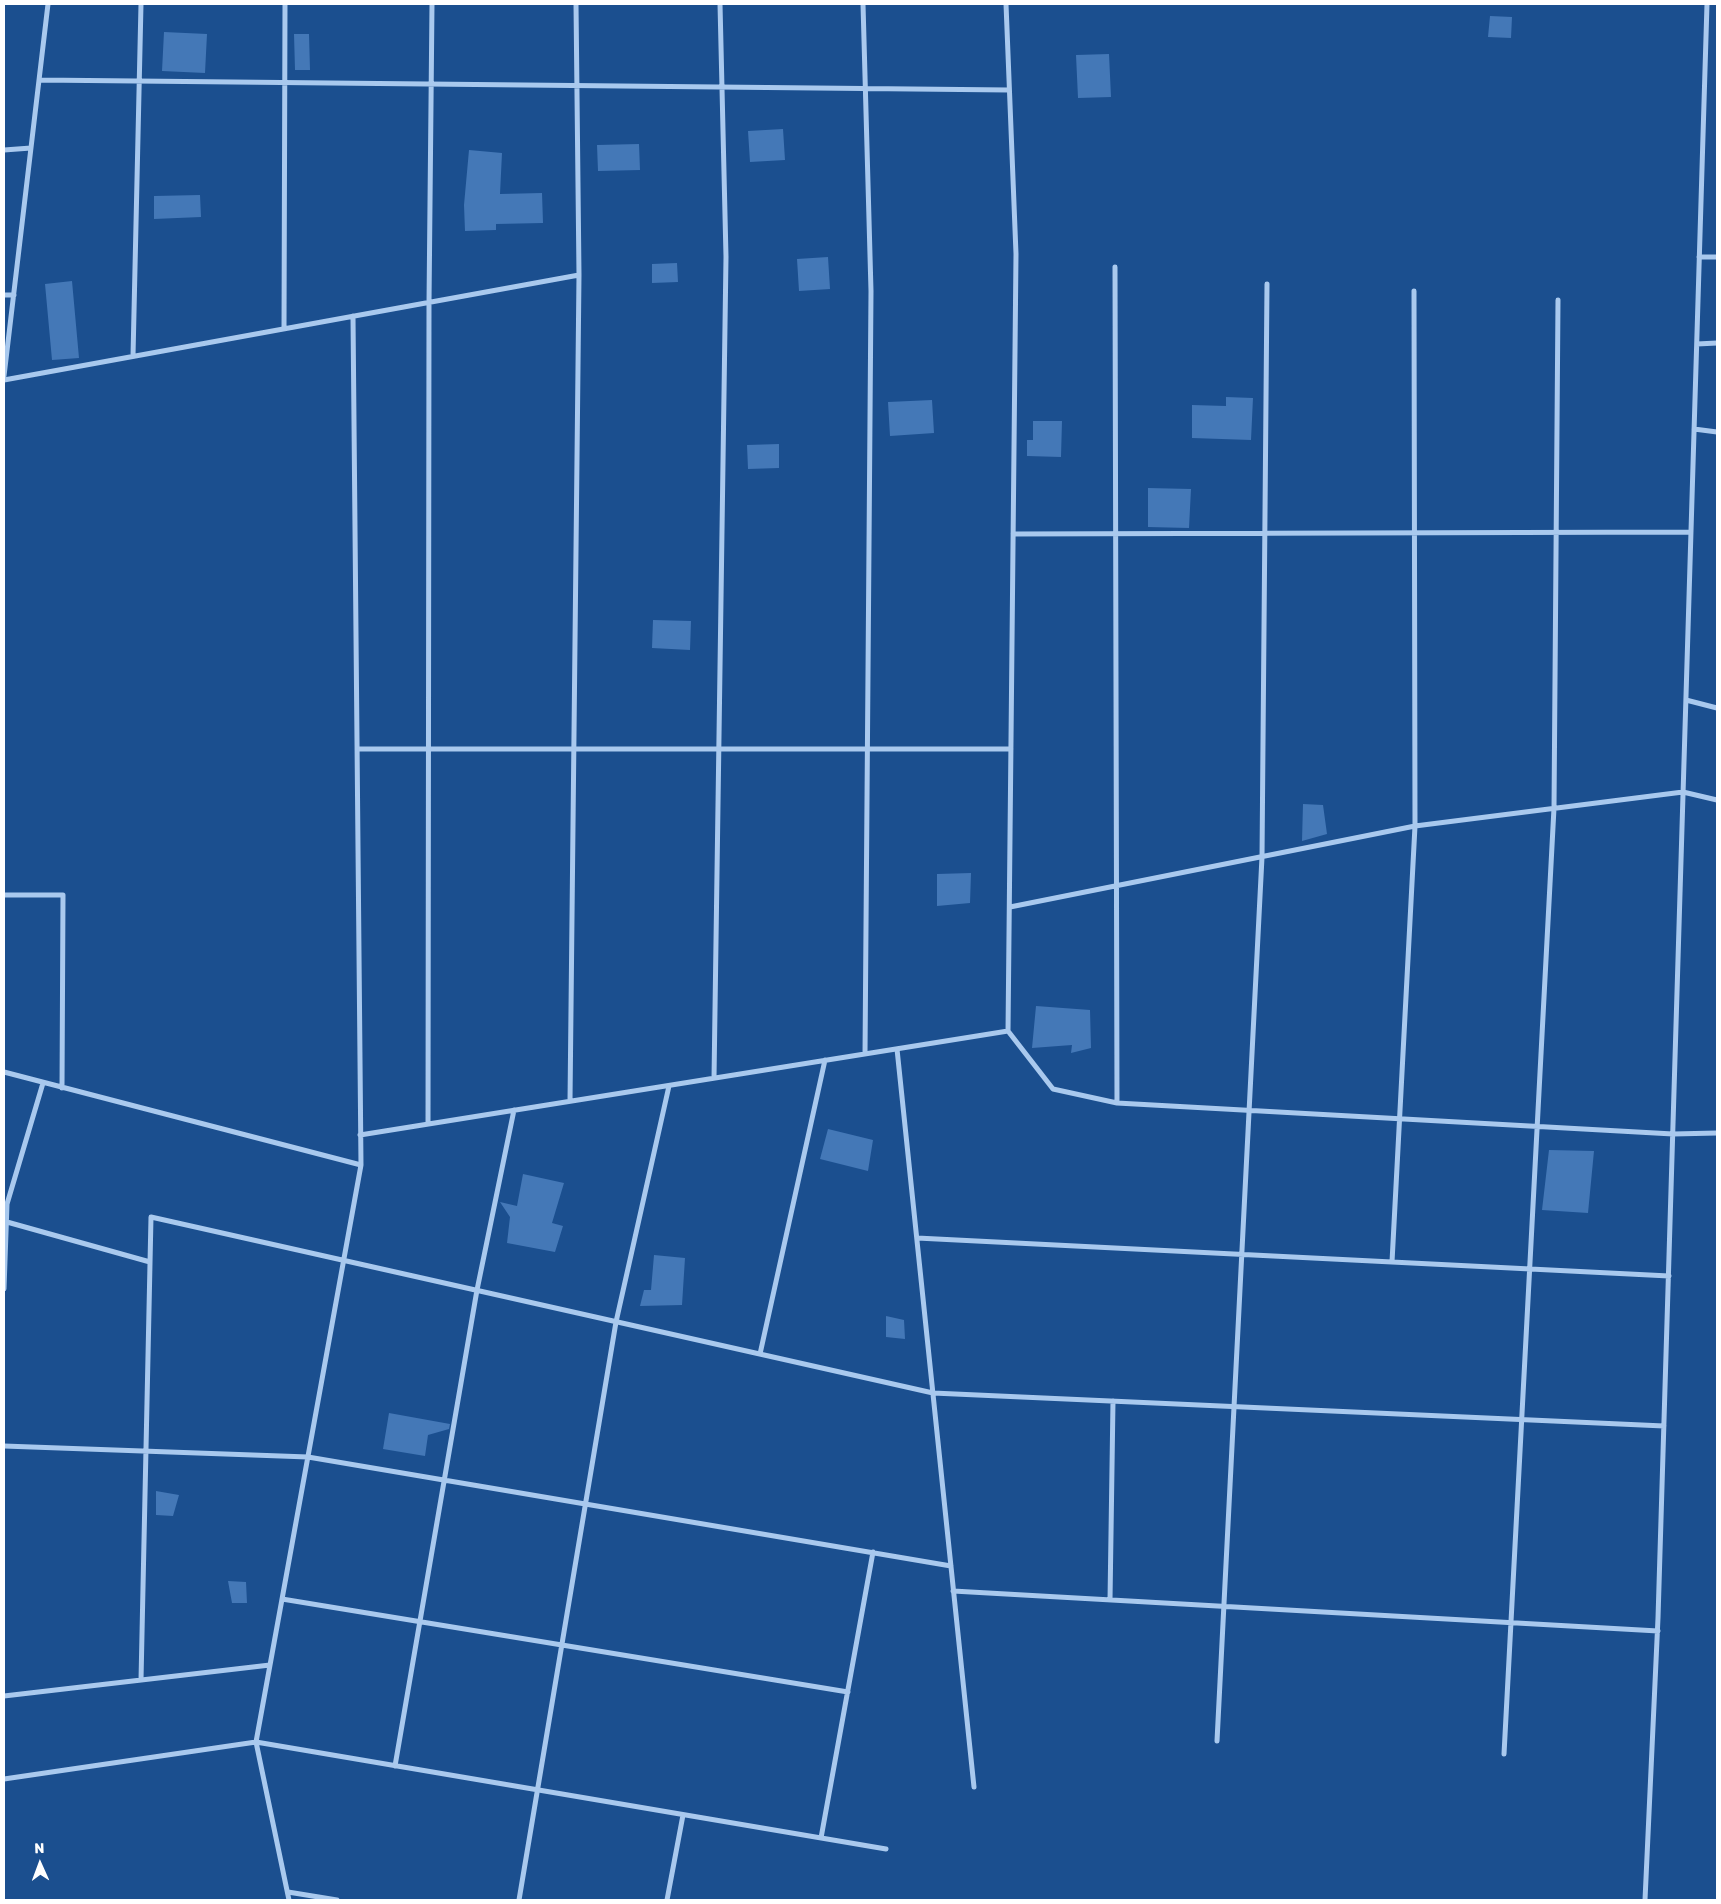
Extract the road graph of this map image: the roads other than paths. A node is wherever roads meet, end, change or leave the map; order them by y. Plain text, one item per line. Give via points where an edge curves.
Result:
1 (48, 4) edge
2 (141, 4) edge
3 (285, 4) edge
4 (432, 4) edge
5 (576, 4) edge
6 (720, 4) edge
7 (863, 4) edge
8 (1006, 4) edge
9 (1707, 4) edge
10 (39, 80) junction
11 (140, 81) junction
12 (285, 83) junction
13 (431, 84) junction
14 (577, 86) junction
15 (722, 88) junction
16 (866, 89) junction
17 (1009, 90) junction
18 (31, 148) junction
19 (4, 150) edge
20 (1699, 257) junction
21 (1717, 257) edge
22 (1115, 267) dead end
23 (579, 275) junction
24 (1268, 284) dead end
25 (1414, 291) dead end
26 (4, 295) edge
27 (14, 295) junction
28 (1558, 300) dead end
29 (429, 302) junction
30 (353, 316) junction
31 (284, 329) junction
32 (1697, 344) junction
33 (1717, 344) edge
34 (133, 356) junction
35 (4, 376) edge
36 (4, 380) edge
37 (1694, 429) junction
38 (1717, 432) edge
39 (1414, 532) junction
40 (1556, 532) junction
41 (1691, 532) junction
42 (1265, 533) junction
43 (1013, 534) junction
44 (1116, 534) junction
45 (1686, 700) junction
46 (1717, 708) edge
47 (357, 749) junction
48 (428, 749) junction
49 (574, 749) junction
50 (719, 749) junction
51 (867, 749) junction
52 (1011, 749) junction
53 (1683, 792) junction
54 (1717, 800) edge
55 (1554, 808) junction
56 (1415, 826) junction
57 (1262, 857) junction
58 (1116, 886) junction
59 (4, 894) edge
60 (1010, 907) junction
61 (1008, 1031) junction
62 (896, 1049) junction
63 (865, 1054) junction
64 (825, 1060) junction
65 (4, 1072) edge
66 (714, 1078) junction
67 (43, 1083) junction
68 (669, 1086) junction
69 (62, 1088) junction
70 (570, 1101) junction
71 (1116, 1103) junction
72 (514, 1110) junction
73 (1249, 1110) junction
74 (1400, 1119) junction
75 (428, 1124) junction
76 (1537, 1127) junction
77 (1717, 1133) edge
78 (1673, 1134) junction
79 (360, 1135) junction
80 (361, 1166) junction
81 (7, 1222) junction
82 (917, 1238) junction
83 (1241, 1255) junction
84 (344, 1260) junction
85 (150, 1262) junction
86 (1392, 1262) junction
87 (1530, 1269) junction
88 (1669, 1276) junction
89 (4, 1289) edge
90 (477, 1290) junction
91 (616, 1322) junction
92 (760, 1354) junction
93 (933, 1392) junction
94 (1113, 1401) junction
95 (1234, 1406) junction
96 (1522, 1419) junction
97 (1664, 1426) junction
98 (4, 1446) edge
99 (146, 1451) junction
100 (308, 1457) junction
101 (445, 1480) junction
102 (586, 1504) junction
103 (874, 1552) junction
104 (951, 1566) junction
105 (954, 1591) junction
106 (282, 1599) junction
107 (1110, 1600) junction
108 (1224, 1606) junction
109 (420, 1622) junction
110 (1511, 1622) junction
111 (1658, 1631) junction
112 (562, 1645) junction
113 (270, 1665) junction
114 (141, 1680) junction
115 (848, 1692) junction
116 (4, 1696) edge
117 (1217, 1741) dead end
118 (256, 1742) junction
119 (1504, 1754) dead end
120 (395, 1766) junction
121 (4, 1779) edge
122 (974, 1787) dead end
123 (537, 1790) junction
124 (684, 1815) junction
125 (821, 1838) junction
126 (886, 1849) dead end
127 (288, 1892) junction
128 (289, 1900) edge
129 (337, 1900) edge
130 (519, 1900) edge
131 (667, 1900) edge
132 (1645, 1900) edge

1 - 10 street
2 - 11 street
3 - 12 street
4 - 13 street
5 - 14 street
6 - 15 street
7 - 16 street
8 - 17 street
9 - 20 street
10 - 11 street
10 - 18 street
11 - 12 street
11 - 34 street
12 - 13 street
12 - 31 street
13 - 14 street
13 - 29 street
14 - 15 street
14 - 23 street
15 - 16 street
15 - 50 street via 726,257
16 - 17 street
16 - 51 street via 871,291
17 - 43 street via 1016,254
18 - 19 street
18 - 27 street
20 - 21 street
20 - 32 street
22 - 44 street
23 - 29 street
23 - 49 street
24 - 42 street
25 - 39 street
26 - 27 street
27 - 35 street
28 - 40 street
29 - 30 street
29 - 48 street
30 - 31 street
30 - 47 street
31 - 34 street
32 - 33 street
32 - 37 street
34 - 36 street
37 - 38 street
37 - 41 street
39 - 40 street
39 - 42 street
39 - 56 street
40 - 41 street
40 - 55 street
41 - 45 street
42 - 44 street
42 - 57 street
43 - 44 street
43 - 52 street
44 - 58 street
45 - 46 street
45 - 53 street
47 - 48 street
47 - 79 street
48 - 49 street
48 - 75 street
49 - 50 street
49 - 70 street
50 - 51 street
50 - 66 street
51 - 52 street
51 - 63 street
52 - 60 street
53 - 54 street
53 - 55 street
53 - 78 street
55 - 56 street
55 - 76 street
56 - 57 street
56 - 74 street
57 - 58 street
57 - 73 street
58 - 60 street
58 - 71 street
59 - 69 street via 63,895
60 - 61 street
61 - 62 street
61 - 71 street via 1053,1089
62 - 63 street
62 - 82 street
63 - 64 street
64 - 66 street
64 - 92 street
65 - 67 street
66 - 68 street
67 - 69 street
67 - 81 street via 7,1204
68 - 70 street
68 - 91 street
69 - 80 street
70 - 72 street
71 - 73 street
72 - 75 street
72 - 90 street
73 - 74 street
73 - 83 street
74 - 76 street
74 - 86 street
75 - 79 street
76 - 78 street
76 - 87 street
77 - 78 street
78 - 88 street
79 - 80 street
80 - 84 street
81 - 85 street
81 - 89 street
82 - 83 street
82 - 93 street
83 - 86 street
83 - 95 street
84 - 85 street via 151,1217
84 - 90 street
84 - 100 street
85 - 99 street
86 - 87 street
87 - 88 street
87 - 96 street
88 - 97 street
90 - 91 street
90 - 101 street
91 - 92 street
91 - 102 street
92 - 93 street
93 - 94 street
93 - 104 street
94 - 95 street
94 - 107 street
95 - 96 street
95 - 108 street
96 - 97 street
96 - 110 street
97 - 111 street
98 - 99 street
99 - 100 street
99 - 114 street
100 - 101 street
100 - 106 street
101 - 102 street
101 - 109 street
102 - 103 street
102 - 112 street
103 - 104 street
103 - 115 street
104 - 105 street
105 - 107 street
105 - 122 street
106 - 109 street
106 - 113 street
107 - 108 street
108 - 110 street
108 - 117 street
109 - 112 street
109 - 120 street
110 - 111 street
110 - 119 street
111 - 132 street
112 - 115 street
112 - 123 street
113 - 114 street
113 - 118 street
114 - 116 street
115 - 125 street
118 - 120 street
118 - 121 street
118 - 127 street
120 - 123 street
123 - 124 street
123 - 130 street
124 - 125 street
124 - 131 street
125 - 126 street
127 - 128 street
127 - 129 street

